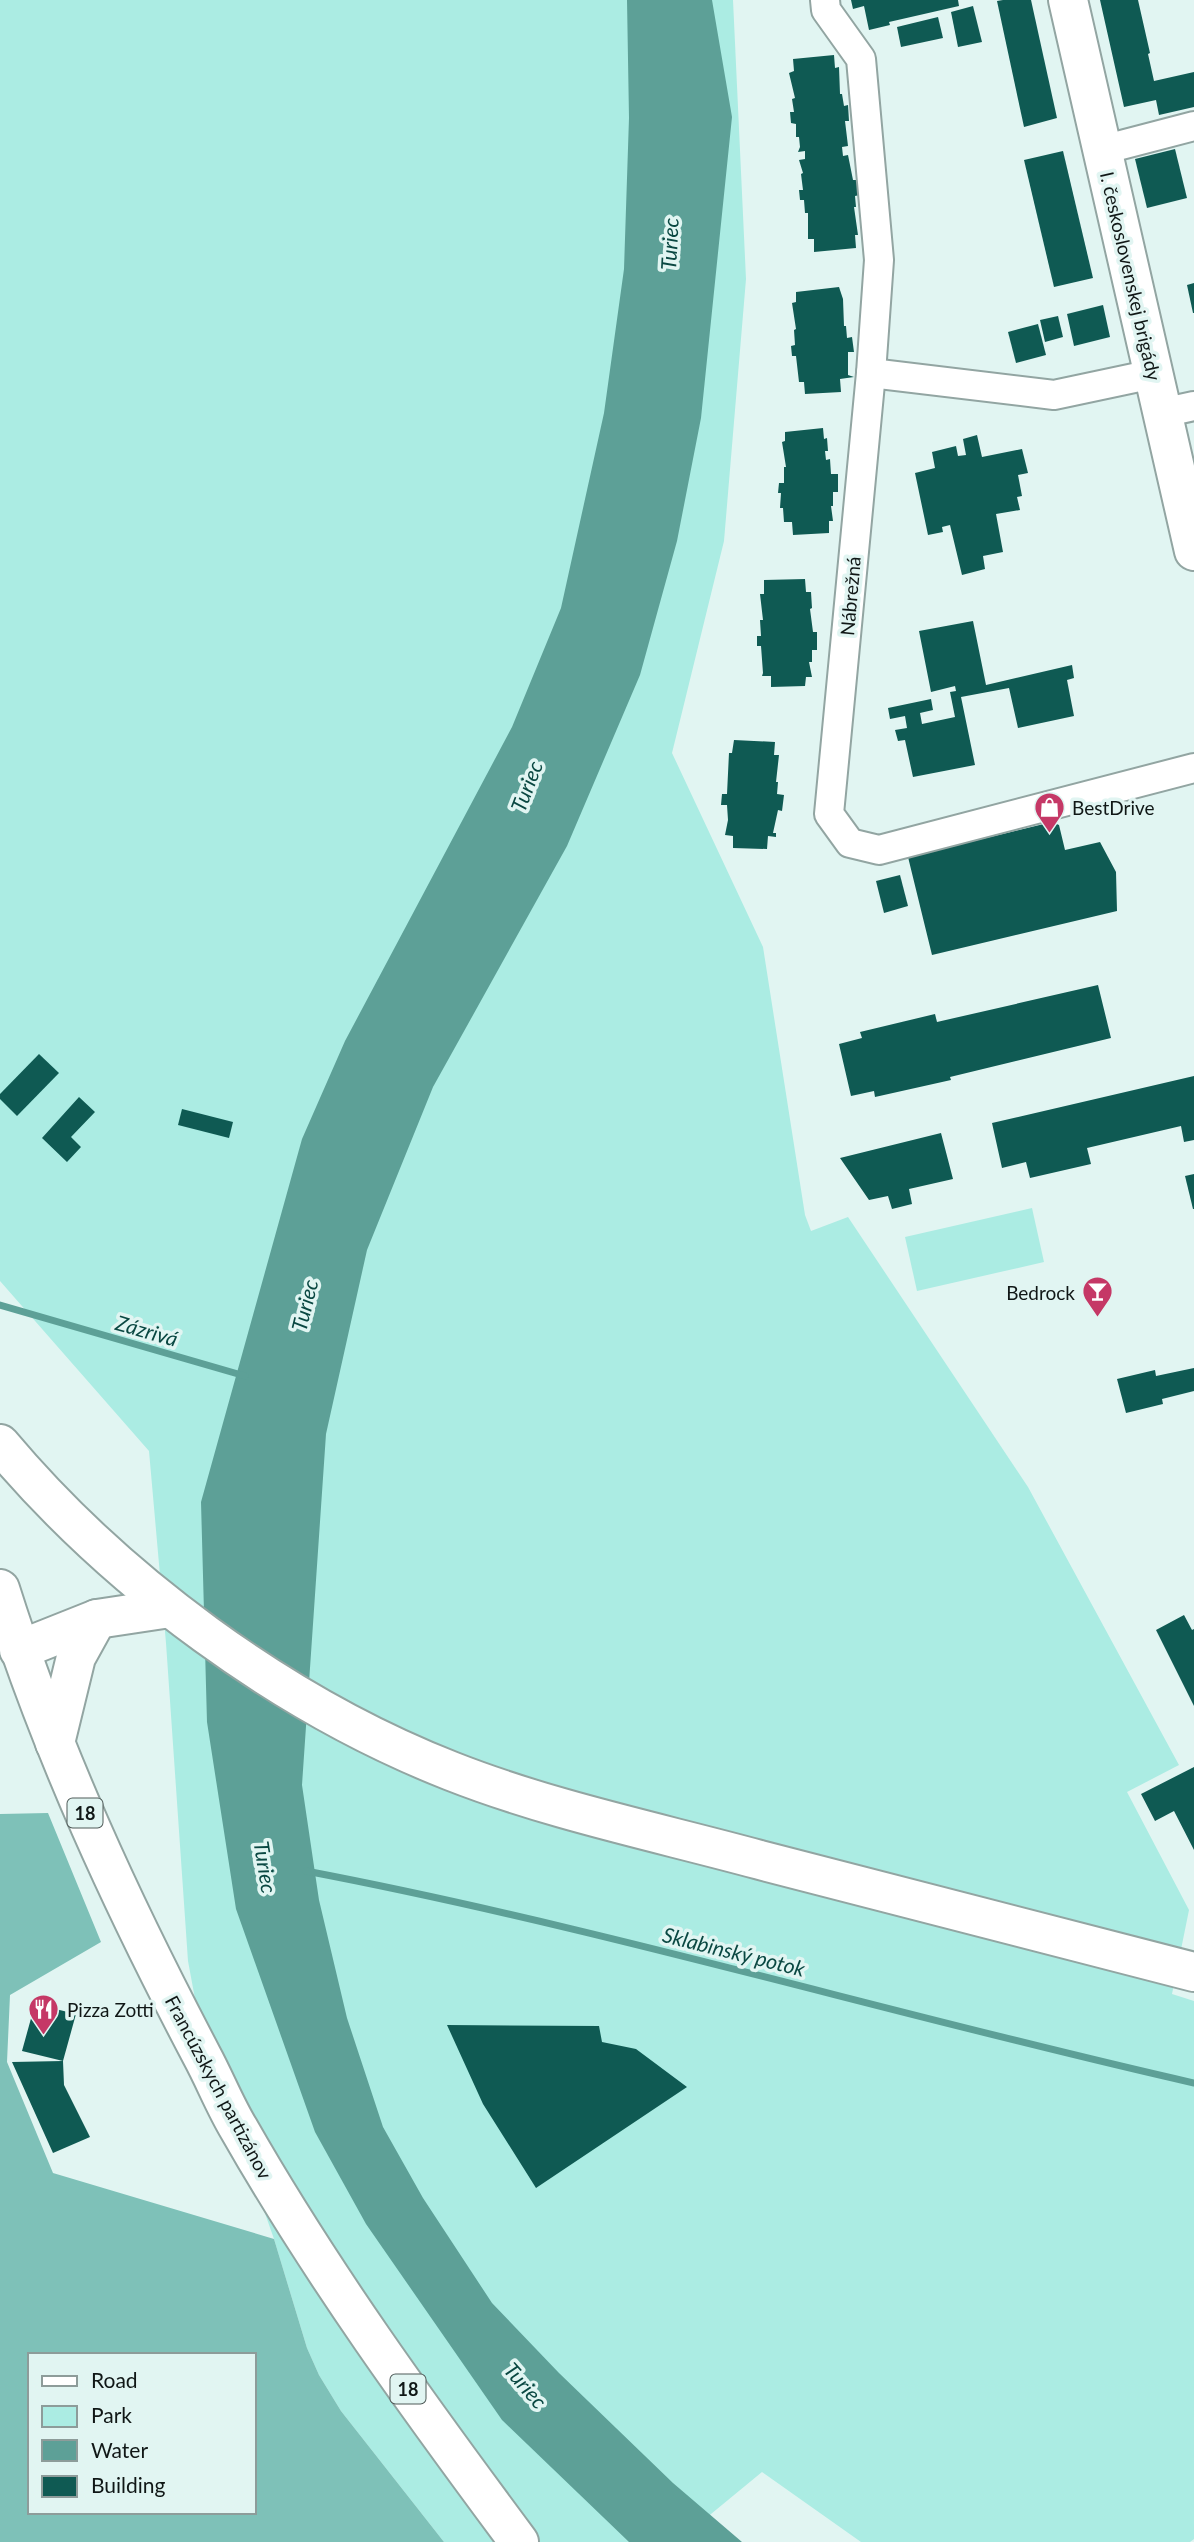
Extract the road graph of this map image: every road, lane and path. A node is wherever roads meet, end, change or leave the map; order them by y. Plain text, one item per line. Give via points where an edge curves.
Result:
1 (825, 0) edge
2 (1068, 0) edge
3 (1194, 126) edge
4 (1102, 150) junction
5 (871, 373) junction
6 (1153, 374) junction
7 (1178, 409) edge
8 (1193, 543) edge
9 (1194, 768) edge
10 (0, 1444) edge
11 (0, 1589) edge
12 (180, 1615) junction
13 (97, 1619) junction
14 (19, 1650) junction
15 (55, 1743) junction
16 (1194, 1972) edge
17 (519, 2542) edge

1 - 5 street, Nábrežná via 826,10 861,59 879,260
2 - 4 street, I. československej brigády
3 - 4 street
4 - 6 street, I. československej brigády
5 - 6 street via 1054,395
5 - 9 street, Nábrežná via 829,814 850,843 879,850
6 - 7 street, I. československej brigády
7 - 8 street, I. československej brigády
10 - 12 street via 87,1536
11 - 14 street, Francúzskych partizánov / 18
12 - 13 street
12 - 16 street via 328,1713 452,1771 557,1806
13 - 14 street
13 - 15 street via 76,1657
14 - 15 street, Francúzskych partizánov / 18
15 - 17 street, Francúzskych partizánov / 18 via 143,1943 238,2127 369,2332

